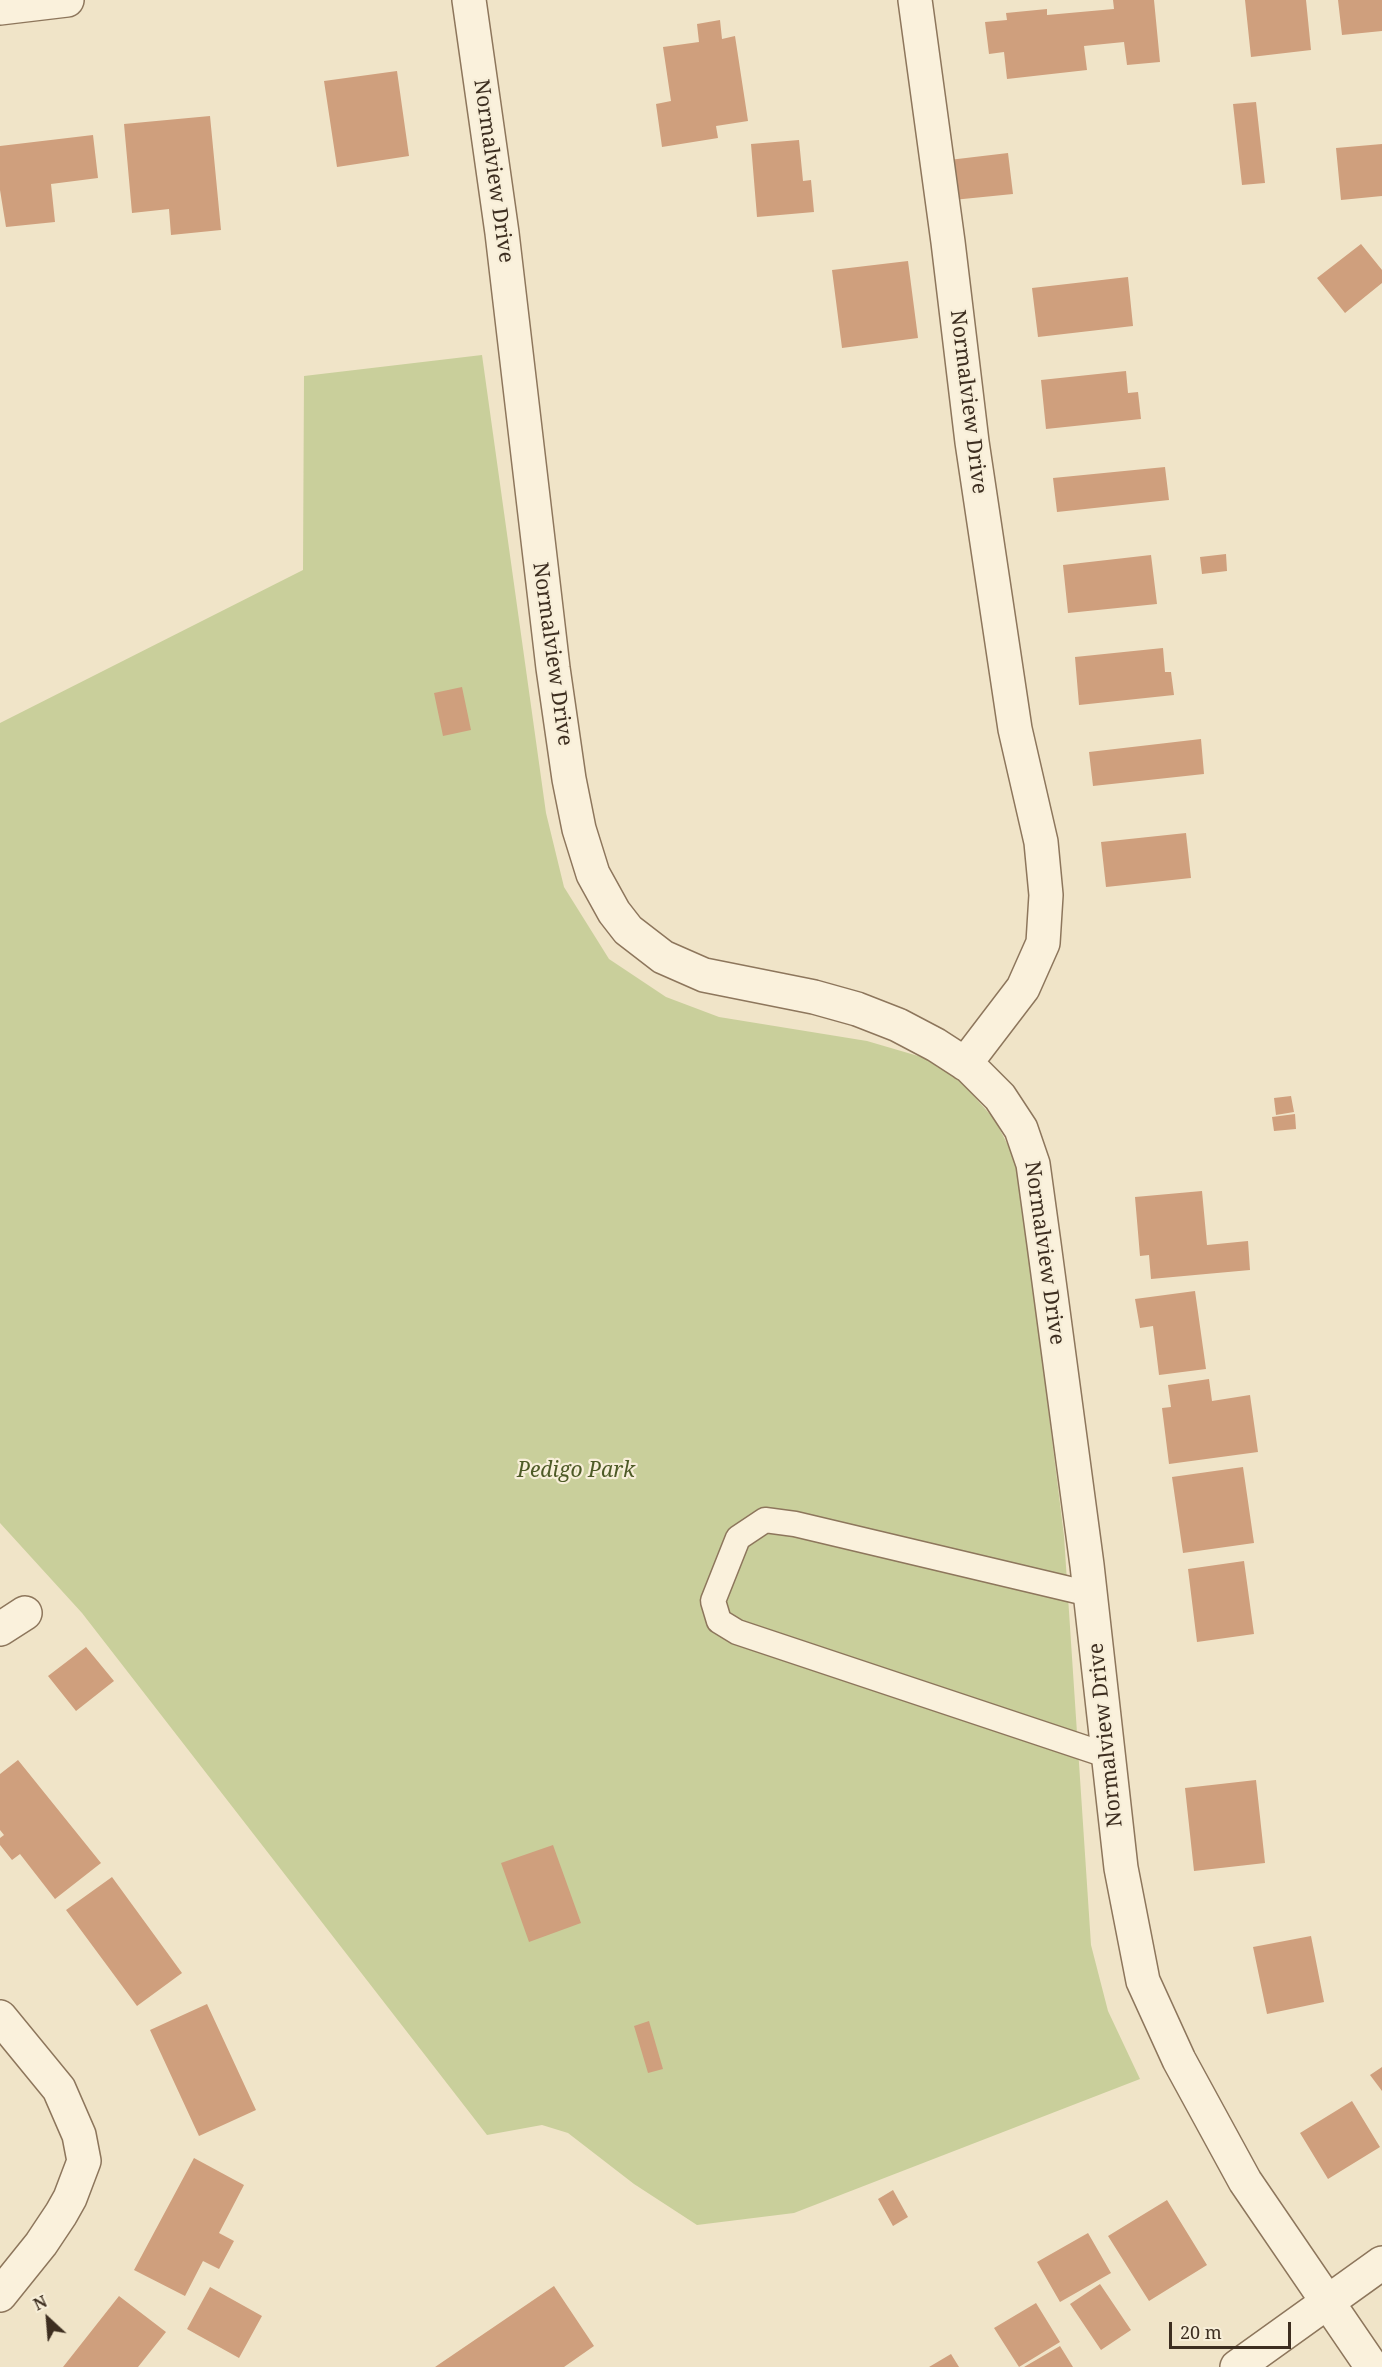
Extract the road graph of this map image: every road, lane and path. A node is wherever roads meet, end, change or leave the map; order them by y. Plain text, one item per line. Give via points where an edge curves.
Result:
1 (67, 0) edge
2 (469, 0) edge
3 (915, 0) edge
4 (0, 9) edge
5 (965, 1064) junction
6 (1090, 1594) junction
7 (1109, 1756) junction
8 (0, 2017) edge
9 (1382, 2264) edge
10 (0, 2295) edge
11 (1328, 2303) junction
12 (1237, 2367) edge
13 (1372, 2367) edge

1 - 4 street
2 - 5 street, Normalview Drive via 502,233 545,612 569,779 593,874 628,930 682,967 878,1016
3 - 5 street, Normalview Drive via 973,454 1016,729 1041,842 1046,896 1043,943 1023,988
5 - 6 street, Normalview Drive via 1012,1114 1022,1129 1033,1164
6 - 7 street, Normalview Drive
6 - 7 lane via 795,1524 765,1521 738,1538 713,1601 719,1620 737,1632
7 - 11 street, Normalview Drive via 1121,1868 1143,1981 1179,2060 1245,2181
8 - 10 street via 59,2089 79,2135 84,2161 61,2214
9 - 11 street
11 - 12 street
11 - 13 street, Normalview Drive

